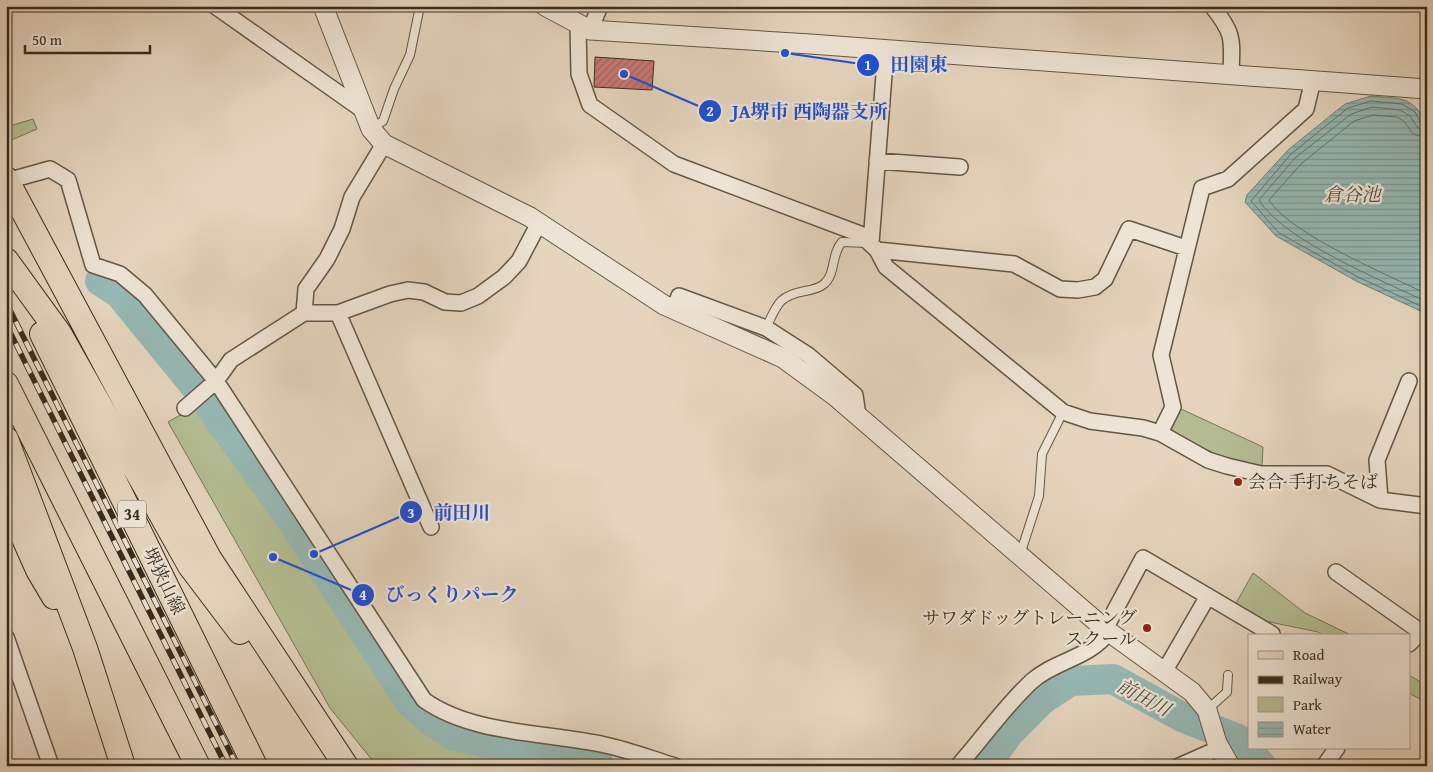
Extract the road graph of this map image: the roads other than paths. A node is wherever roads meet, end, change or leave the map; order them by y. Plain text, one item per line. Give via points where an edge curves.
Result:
1 (215, 6) edge
2 (323, 6) edge
3 (420, 6) edge
4 (430, 6) edge
5 (438, 6) edge
6 (545, 6) edge
7 (600, 6) edge
8 (1212, 6) edge
9 (584, 28) junction
10 (886, 50) junction
11 (1231, 74) junction
12 (1313, 80) junction
13 (1427, 89) edge
14 (364, 111) junction
15 (371, 129) junction
16 (384, 144) junction
17 (877, 161) junction
18 (960, 167) dead end
19 (7, 180) edge
20 (539, 223) junction
21 (874, 246) junction
22 (1186, 248) junction
23 (6, 261) edge
24 (674, 310) junction
25 (304, 313) junction
26 (338, 313) junction
27 (766, 328) junction
28 (1409, 380) dead end
29 (216, 381) junction
30 (6, 384) edge
31 (188, 404) dead end
32 (1063, 412) junction
33 (858, 416) junction
34 (1160, 433) junction
35 (6, 439) edge
36 (6, 498) edge
37 (1380, 500) junction
38 (1427, 506) edge
39 (431, 527) dead end
40 (1020, 556) junction
41 (1336, 572) dead end
42 (1208, 596) junction
43 (1107, 631) junction
44 (1272, 634) dead end
45 (1424, 634) edge
46 (6, 637) edge
47 (1410, 643) edge
48 (85, 648) junction
49 (1164, 672) junction
50 (1228, 675) dead end
51 (1208, 713) junction
52 (1218, 746) junction
53 (1336, 750) edge
54 (345, 765) edge
55 (52, 766) edge
56 (123, 766) edge
57 (198, 766) edge
58 (255, 766) edge
59 (675, 766) edge
60 (958, 766) edge
61 (1179, 766) edge
62 (1230, 766) edge
63 (1324, 766) edge

1 - 14 street
2 - 14 street
3 - 15 lane via 410,55 383,121
4 - 5 lane
6 - 9 street
7 - 9 street
8 - 11 street via 1229,28 1232,39
9 - 10 street
9 - 21 street via 579,74 590,105 674,164 849,229
10 - 11 street
10 - 17 street
11 - 12 street
12 - 13 street
12 - 22 street via 1306,109 1228,179 1202,188
14 - 15 street
15 - 16 street
16 - 20 street
16 - 25 street via 352,197 342,229 327,259 306,289
17 - 18 street
17 - 21 street
19 - 29 street via 50,170 68,180 93,265 120,274 145,295
19 - 54 main road via 209,558
20 - 24 street
20 - 26 street via 519,260 504,277 478,296 461,303 445,302 424,292 408,290
21 - 22 street via 1014,264 1060,290 1095,287 1105,279 1129,228
21 - 27 lane via 842,242 836,248 823,285 790,294 778,302
21 - 32 street via 886,267
22 - 34 street via 1161,355 1173,407
23 - 54 main road via 59,334 190,566
23 - 58 main road, 堺狭山線 / 34
24 - 27 street via 679,296
24 - 33 street via 783,358
25 - 26 street
25 - 29 street via 232,360
26 - 39 street
27 - 33 street via 808,355 855,395
28 - 37 street via 1377,460
29 - 31 street
29 - 59 street via 424,700 469,722 606,745
30 - 57 main road
32 - 34 street via 1090,421
32 - 40 lane via 1042,454 1039,496
33 - 40 street
34 - 37 street via 1208,460 1227,466 1261,474 1327,474
35 - 48 main road
36 - 48 main road via 38,570
37 - 38 street
40 - 43 street
41 - 45 street
42 - 43 street via 1143,558
42 - 44 street
42 - 49 street
43 - 49 street
43 - 60 street via 1099,646 1032,681
45 - 47 street
46 - 55 street
48 - 56 main road
49 - 51 street via 1192,692
50 - 51 lane via 1227,692
51 - 52 street
52 - 61 street
52 - 62 street
53 - 63 street

